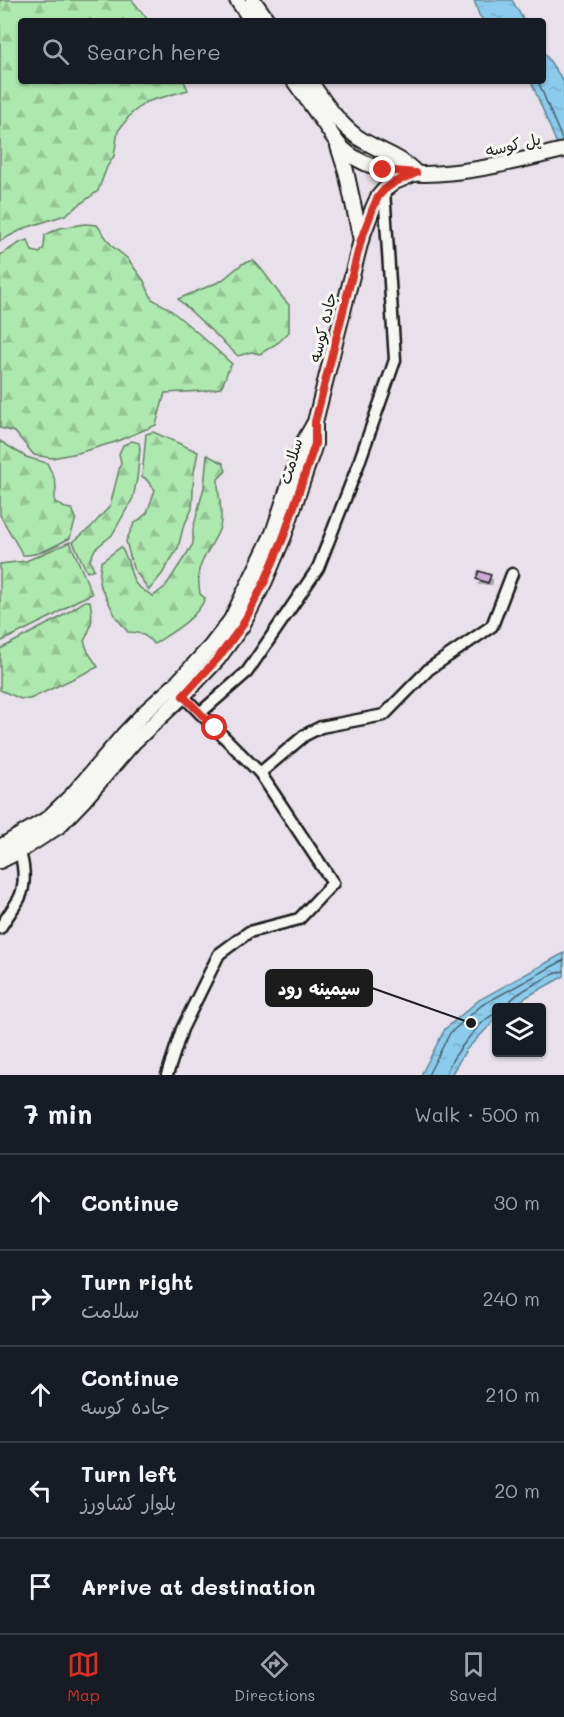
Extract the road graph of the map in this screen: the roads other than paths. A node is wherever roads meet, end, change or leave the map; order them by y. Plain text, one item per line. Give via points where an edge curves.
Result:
1 (237, 0) edge
2 (253, 0) edge
3 (250, 18) edge
4 (266, 18) edge
5 (296, 84) edge
6 (312, 84) edge
7 (350, 130) junction
8 (336, 141) junction
9 (564, 150) edge
10 (416, 173) junction
11 (384, 190) junction
12 (361, 240) junction
13 (315, 422) joint
14 (512, 574) dead end
15 (179, 691) junction
16 (200, 712) junction
17 (260, 773) junction
18 (17, 845) junction
19 (0, 847) edge
20 (0, 861) edge
21 (21, 897) junction
22 (8, 900) dead end
23 (0, 928) edge
24 (167, 1075) edge

1 - 3 main road
2 - 4 main road
5 - 8 main road
6 - 7 main road
7 - 8 main road
7 - 10 main road via 405,162
8 - 10 main road, پل کوسه via 366,164
8 - 12 main road, جاده کوسه
9 - 10 main road, پل کوسه via 468,171
10 - 11 main road
11 - 12 main road, جاده کوسه
11 - 16 street via 395,360 357,468 318,568 247,672
12 - 13 main road, جاده کوسه
13 - 15 main road, سلامت via 315,444 265,581 242,626 218,658
14 - 17 street via 492,626 429,669 384,716 321,727
15 - 16 street
15 - 18 main road, سلامت via 59,826
16 - 17 street
17 - 24 street via 333,883 299,919 249,932 219,954 182,1029
18 - 19 main road, سلامت
18 - 20 main road, سلامت
18 - 21 street via 23,862
21 - 22 street
21 - 23 street

